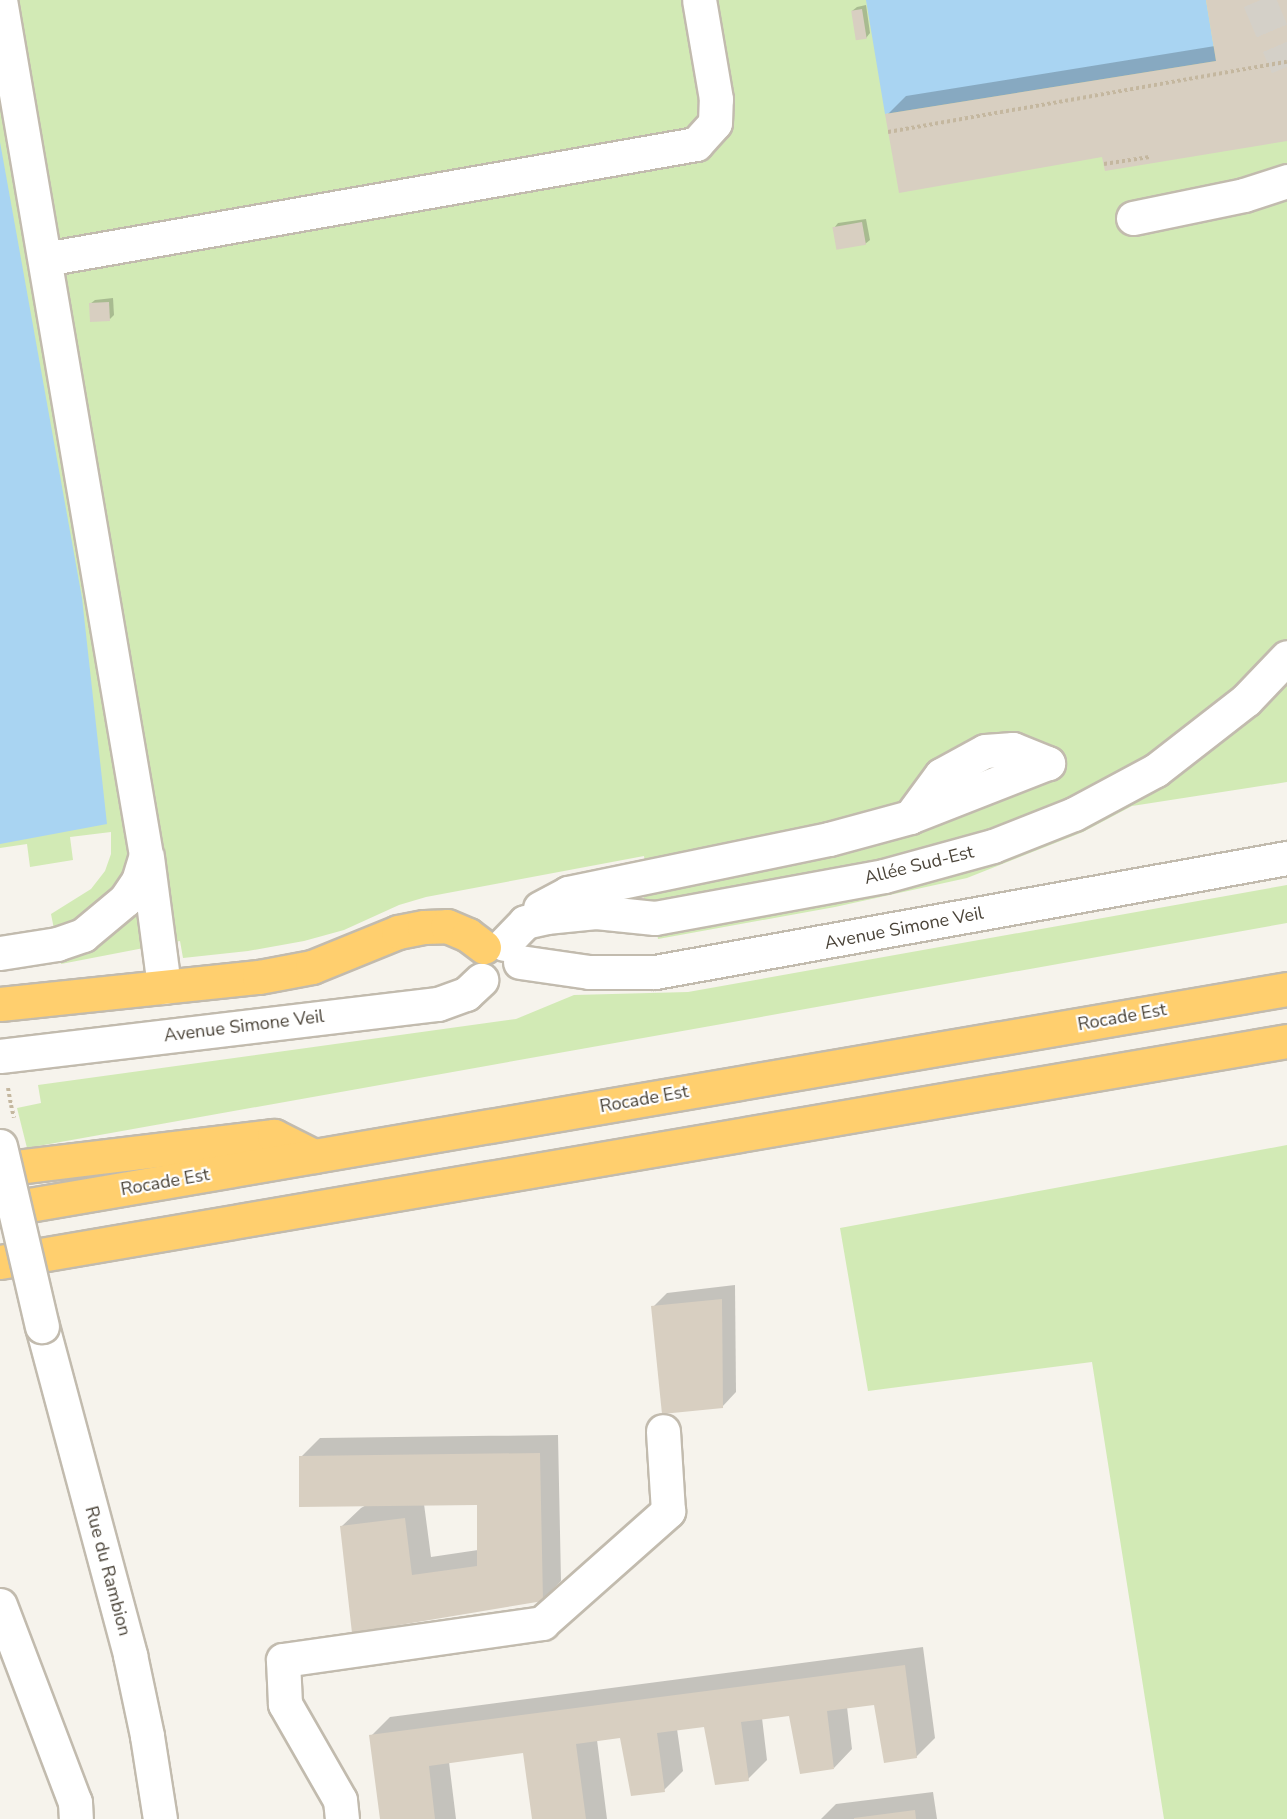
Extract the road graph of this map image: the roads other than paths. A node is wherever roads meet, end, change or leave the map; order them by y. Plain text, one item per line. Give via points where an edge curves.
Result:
1 (0, 0) edge
2 (699, 0) edge
3 (1287, 165) edge
4 (1287, 181) edge
5 (1287, 194) edge
6 (1244, 195) junction
7 (1133, 218) dead end
8 (45, 259) junction
9 (1287, 657) edge
10 (910, 817) junction
11 (829, 839) junction
12 (146, 855) junction
13 (1287, 858) edge
14 (953, 859) junction
15 (165, 904) junction
16 (83, 936) junction
17 (508, 944) junction
18 (15, 951) edge
19 (164, 987) junction
20 (1287, 989) edge
21 (0, 1004) edge
22 (1287, 1041) edge
23 (0, 1056) edge
24 (0, 1146) edge
25 (314, 1156) junction
26 (0, 1169) edge
27 (0, 1210) edge
28 (0, 1262) edge
29 (663, 1431) dead end
30 (0, 1605) edge
31 (76, 1819) edge
32 (160, 1819) edge
33 (342, 1819) edge

1 - 8 street
2 - 8 street via 716,99 716,123 696,144
3 - 6 street via 1276,168
4 - 6 street
5 - 6 street
6 - 7 street
8 - 12 street
9 - 14 street, Allée Sud-Est via 1246,700 1156,770 1074,814
10 - 10 street via 959,816 1022,795 1032,788 1048,762 1013,749 986,751 941,775
10 - 11 street
11 - 14 street via 894,842 919,853
11 - 17 street via 568,893 542,906
12 - 15 street
12 - 16 street via 138,881 125,900
13 - 17 street, Avenue Simone Veil via 655,972 589,972
14 - 17 street, Allée Sud-Est via 884,876 655,918 596,912 546,917
15 - 16 street
15 - 19 street
16 - 18 street
17 - 19 highway via 447,926 424,927 398,932 312,967
17 - 23 street, Avenue Simone Veil via 476,960 481,980 466,994 438,1004
19 - 21 highway
20 - 25 highway, Rocade Est
22 - 28 highway
24 - 32 street, Rue du Rambion, bridge via 42,1326 130,1655
25 - 26 highway via 274,1136
25 - 27 highway, Rocade Est
29 - 33 street via 668,1511 542,1623 283,1660 285,1704 340,1800
30 - 31 street via 75,1802

